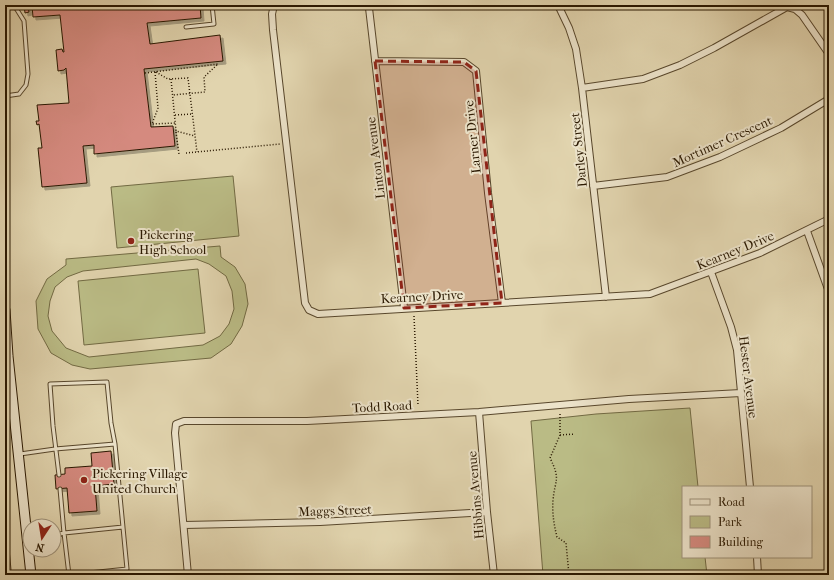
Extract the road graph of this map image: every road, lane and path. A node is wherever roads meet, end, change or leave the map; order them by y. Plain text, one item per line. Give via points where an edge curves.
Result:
1 (14, 5) edge
2 (212, 5) edge
3 (274, 5) edge
4 (367, 5) edge
5 (558, 5) edge
6 (186, 27) dead end
7 (829, 54) edge
8 (375, 61) junction
9 (155, 72) junction
10 (145, 73) dead end
11 (171, 79) junction
12 (582, 88) junction
13 (190, 94) junction
14 (173, 95) junction
15 (5, 96) edge
16 (829, 99) edge
17 (193, 114) junction
18 (175, 115) junction
19 (175, 122) junction
20 (176, 131) junction
21 (196, 136) junction
22 (287, 144) junction
23 (197, 152) junction
24 (186, 153) dead end
25 (179, 154) dead end
26 (593, 186) junction
27 (829, 219) edge
28 (807, 231) junction
29 (711, 272) junction
30 (829, 292) edge
31 (606, 297) junction
32 (502, 303) junction
33 (404, 308) junction
34 (412, 308) junction
35 (5, 310) edge
36 (741, 393) junction
37 (418, 405) dead end
38 (479, 412) junction
39 (560, 414) dead end
40 (575, 434) dead end
41 (560, 435) junction
42 (115, 444) junction
43 (55, 449) junction
44 (18, 454) junction
45 (59, 475) dead end
46 (750, 486) edge
47 (60, 489) dead end
48 (487, 512) junction
49 (26, 518) edge
50 (184, 525) junction
51 (123, 527) junction
52 (64, 533) junction
53 (5, 544) edge
54 (30, 558) edge
55 (757, 558) edge
56 (8, 575) edge
57 (31, 575) edge
58 (69, 575) edge
59 (188, 575) edge
60 (494, 575) edge
61 (569, 575) edge
62 (758, 575) edge

1 - 15 lane via 24,21 28,74 26,85 19,94
2 - 6 lane via 214,24
3 - 22 street, Kearney Drive via 272,14
4 - 8 street, Linton Avenue
5 - 12 street, Darley Street via 576,49
7 - 12 street via 802,16 795,9 787,7 714,48 665,71 643,79
8 - 32 street, Larner Drive via 464,62 476,71
8 - 33 street, Linton Avenue
9 - 10 path
9 - 11 path
9 - 13 path via 218,64 204,77 205,92
9 - 19 path via 158,108 152,124
11 - 13 path via 188,78
11 - 14 path
12 - 26 street, Darley Street
13 - 14 path
13 - 17 path
14 - 18 path
16 - 26 street, Mortimer Crescent via 781,128 727,154 667,177
17 - 18 path
17 - 21 path
18 - 19 path
19 - 20 path
20 - 21 path
20 - 25 path
21 - 23 path
22 - 23 path
22 - 33 street, Kearney Drive via 305,303 309,310 318,314
23 - 24 path
26 - 31 street, Darley Street
27 - 28 street, Kearney Drive
28 - 29 street, Kearney Drive
28 - 30 street
29 - 31 street, Kearney Drive via 650,294
29 - 36 street, Hester Avenue via 737,350
31 - 32 street, Kearney Drive
32 - 34 street, Kearney Drive
33 - 34 street, Kearney Drive
34 - 37 path
35 - 44 street
36 - 38 street, Todd Road via 629,399
36 - 46 street, Hester Avenue
38 - 48 street, Hibbins Avenue
38 - 50 street, Todd Road via 307,421 184,421 176,424
39 - 41 path
40 - 41 path
41 - 61 path via 550,458 558,480 553,500 553,522 557,538 566,543
42 - 43 lane
42 - 43 lane via 107,382 50,384
42 - 51 lane
43 - 44 lane
43 - 45 lane
44 - 49 street
47 - 52 lane
48 - 50 street, Maggs Street via 320,522
48 - 60 street, Hibbins Avenue
50 - 59 street, Todd Road
51 - 52 lane
51 - 58 lane via 127,569
52 - 58 lane
53 - 56 street
54 - 57 street
55 - 62 street

